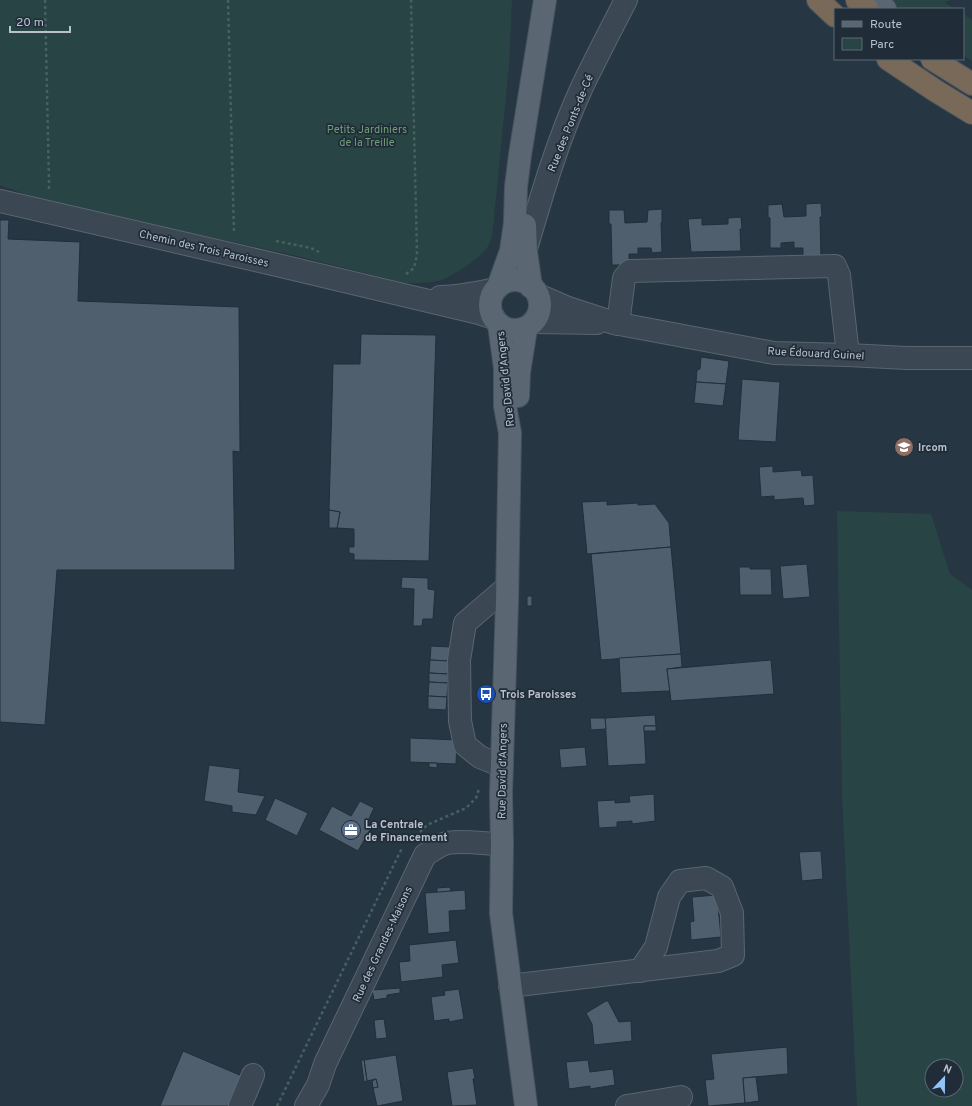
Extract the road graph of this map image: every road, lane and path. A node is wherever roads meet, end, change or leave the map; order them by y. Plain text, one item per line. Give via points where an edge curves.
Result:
1 (45, 0) edge
2 (228, 0) edge
3 (411, 0) edge
4 (545, 0) edge
5 (554, 0) edge
6 (626, 0) edge
7 (818, 0) edge
8 (856, 0) edge
9 (876, 0) edge
10 (866, 8) edge
11 (884, 8) edge
12 (834, 15) edge
13 (890, 60) edge
14 (934, 60) edge
15 (954, 60) edge
16 (972, 71) edge
17 (972, 84) edge
18 (972, 113) edge
19 (0, 201) edge
20 (46, 212) junction
21 (241, 235) dead end
22 (275, 241) dead end
23 (526, 250) junction
24 (322, 254) dead end
25 (403, 276) dead end
26 (497, 288) junction
27 (534, 291) junction
28 (408, 297) junction
29 (496, 321) junction
30 (616, 324) junction
31 (529, 325) junction
32 (848, 354) junction
33 (972, 358) edge
34 (510, 433) junction
35 (507, 587) junction
36 (502, 766) junction
37 (480, 785) dead end
38 (418, 834) dead end
39 (502, 844) junction
40 (402, 848) dead end
41 (640, 971) junction
42 (510, 986) junction
43 (253, 1075) dead end
44 (680, 1097) dead end
45 (240, 1106) edge
46 (277, 1106) edge
47 (306, 1106) edge
48 (526, 1106) edge
49 (627, 1106) edge

1 - 20 path via 50,184
2 - 21 path via 234,234
3 - 25 path via 418,255 414,268
4 - 26 main road via 520,156 511,251
5 - 23 main road via 528,157 524,218
6 - 23 street, Rue des Ponts-de-Cé via 582,88 566,127
7 - 12 highway
8 - 10 highway
9 - 11 main road
13 - 18 highway
14 - 17 highway
15 - 16 main road
19 - 20 street, Chemin des Trois Paroisses
20 - 28 street, Chemin des Trois Paroisses
22 - 24 path via 311,248
23 - 27 main road
26 - 27 main road via 508,281 517,281 525,282
26 - 28 street, Chemin des Trois Paroisses via 455,297
26 - 29 main road via 490,303
27 - 30 street, Rue Édouard Guinel via 568,308
27 - 31 main road via 540,307 538,315
28 - 29 street, Chemin des Trois Paroisses via 479,313
29 - 31 main road via 512,330
29 - 34 main road, Rue David d'Angers via 505,368 505,406
30 - 31 street, Rue Édouard Guinel
30 - 32 street, Rue Édouard Guinel via 774,353
30 - 32 street via 624,278 630,271 835,266 839,275
31 - 34 main road, Rue David d'Angers via 519,372 517,406
32 - 33 street, Rue Édouard Guinel via 906,358
34 - 35 main road, Rue David d'Angers
35 - 36 main road, Rue David d'Angers
35 - 36 street via 465,623 459,660 460,722 465,745 480,757
36 - 39 main road, Rue David d'Angers
37 - 38 path via 476,798 466,808 427,825
39 - 42 main road, Rue David d'Angers via 501,913
39 - 47 street, Rue des Grandes-Maisons via 447,843 425,855
40 - 46 path
41 - 41 street via 718,960 733,955 732,913 722,886 706,878 680,881 668,897 656,947
41 - 42 street
42 - 48 main road, Rue David d'Angers
43 - 45 street
44 - 49 street

